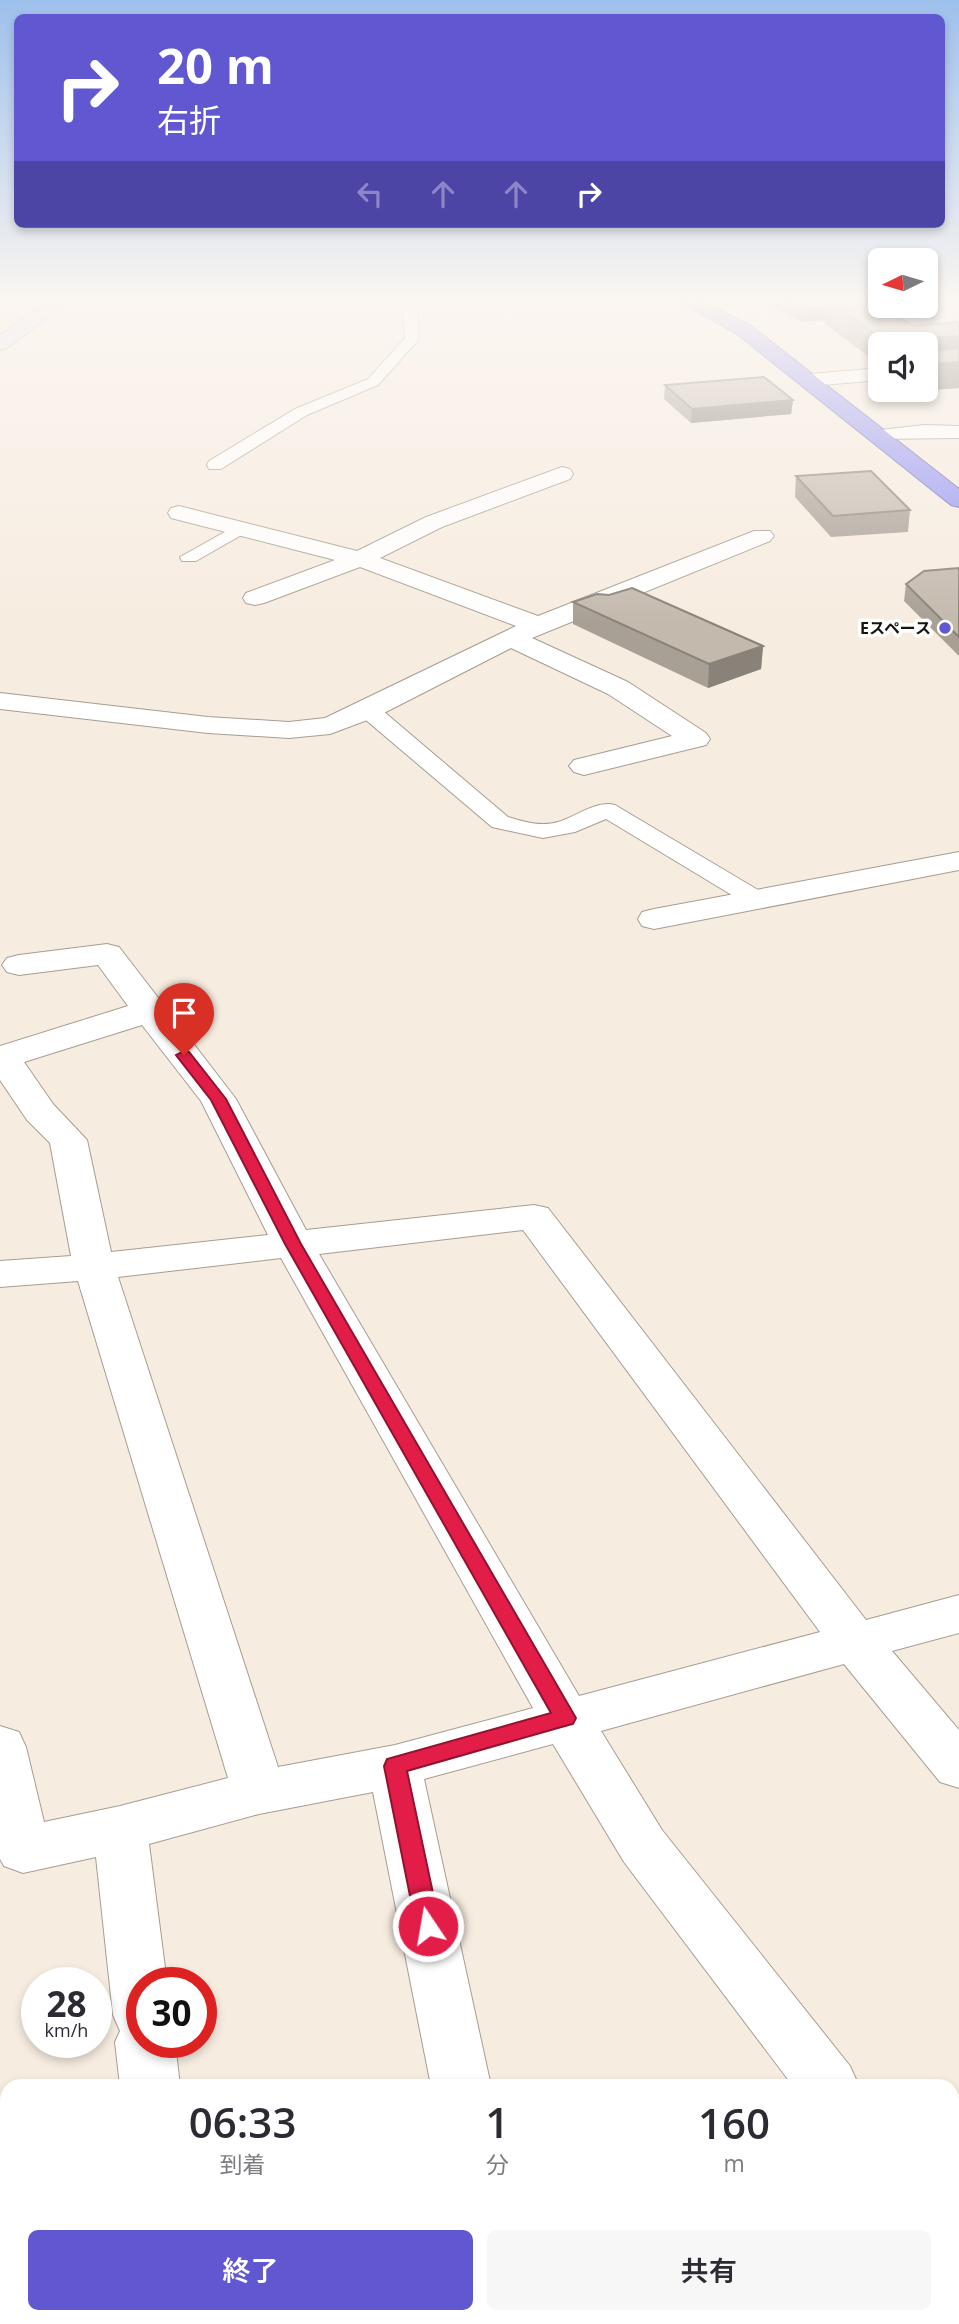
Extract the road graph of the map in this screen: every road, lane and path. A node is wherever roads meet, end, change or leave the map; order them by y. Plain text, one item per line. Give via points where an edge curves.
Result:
1 (310, 408) edge
2 (846, 408) edge
3 (959, 432) edge
4 (879, 435) junction
5 (215, 465) dead end
6 (562, 474) dead end
7 (959, 500) edge
8 (179, 513) dead end
9 (239, 528) junction
10 (762, 536) dead end
11 (189, 557) dead end
12 (360, 559) junction
13 (255, 598) dead end
14 (538, 625) junction
15 (512, 639) junction
16 (0, 701) edge
17 (368, 710) junction
18 (584, 766) dead end
19 (959, 861) edge
20 (759, 901) junction
21 (654, 919) dead end
22 (19, 965) dead end
23 (149, 1011) junction
24 (293, 1244) junction
25 (94, 1267) junction
26 (0, 1274) edge
27 (959, 1614) edge
28 (856, 1643) junction
29 (565, 1718) junction
30 (0, 1747) edge
31 (395, 1766) junction
32 (959, 1767) edge
33 (259, 1791) junction
34 (120, 1829) junction
35 (12, 1852) edge
36 (136, 1967) edge
37 (147, 2058) edge
38 (149, 2079) edge
39 (460, 2079) edge
40 (824, 2079) edge

1 - 5 lane
2 - 4 highway
3 - 4 street
4 - 7 highway
6 - 12 street via 434,522
8 - 9 street
9 - 11 lane
9 - 12 street
10 - 14 street
12 - 13 street
12 - 14 street
14 - 15 street
15 - 17 street
15 - 18 street via 618,688 696,739
16 - 17 street via 122,717 289,730 330,726
17 - 20 lane via 500,822 520,830 557,832 607,810
19 - 20 street
20 - 21 street
22 - 23 street via 107,954
23 - 24 street via 218,1099
23 - 25 street via 3,1057 40,1112 68,1140
24 - 25 street
24 - 28 street via 534,1217
24 - 29 street
25 - 26 street
25 - 33 street
27 - 28 street
28 - 29 street
28 - 32 street
29 - 31 street
29 - 40 street via 643,1846
30 - 35 street
31 - 33 street
31 - 39 street
33 - 34 street
34 - 35 street
34 - 36 street
37 - 38 street

